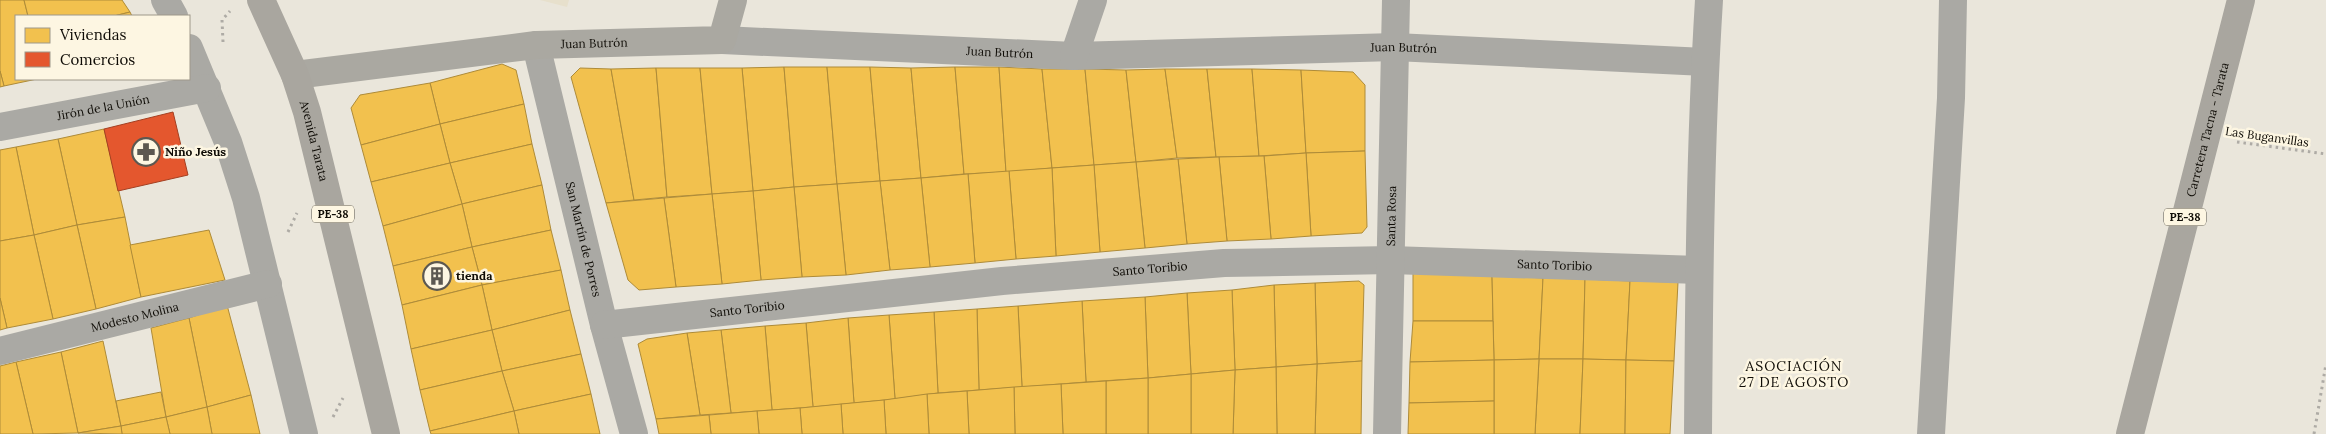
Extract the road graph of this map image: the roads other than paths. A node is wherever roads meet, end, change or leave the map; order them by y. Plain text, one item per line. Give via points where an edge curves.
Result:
1 (165, 0) edge
2 (261, 0) edge
3 (733, 0) edge
4 (1094, 0) edge
5 (1396, 0) edge
6 (1709, 0) edge
7 (1953, 0) edge
8 (2241, 0) edge
9 (173, 15) edge
10 (722, 40) junction
11 (536, 45) junction
12 (1395, 47) junction
13 (190, 50) edge
14 (1074, 56) junction
15 (1705, 62) junction
16 (295, 75) junction
17 (207, 88) junction
18 (0, 127) edge
19 (1391, 260) junction
20 (1699, 270) junction
21 (268, 284) junction
22 (604, 326) junction
23 (0, 351) edge
24 (304, 434) edge
25 (386, 434) edge
26 (634, 434) edge
27 (1387, 434) edge
28 (1698, 434) edge
29 (1931, 434) edge
30 (2130, 434) edge

1 - 9 street
2 - 16 highway, Avenida Tarata / PE-38
3 - 10 street
4 - 14 street
5 - 12 street, Santa Rosa
6 - 15 street
7 - 29 street via 1951,98
8 - 30 highway, Carretera Tacna - Tarata / PE-38
10 - 11 street, Juan Butrón
10 - 14 street, Juan Butrón
11 - 16 street, Juan Butrón
11 - 22 street, San Martín de Porres
12 - 14 street, Juan Butrón
12 - 15 street, Juan Butrón
12 - 19 street, Santa Rosa
13 - 17 street
15 - 20 street
16 - 25 highway, Avenida Tarata / PE-38 via 307,112
17 - 18 street, Jirón de la Unión
17 - 21 street via 243,188
19 - 20 street, Santo Toribio
19 - 22 street, Santo Toribio via 1224,264 1002,281
19 - 27 street, Santa Rosa
20 - 28 street
21 - 23 street, Modesto Molina
21 - 24 street
22 - 26 street, San Martín de Porres

